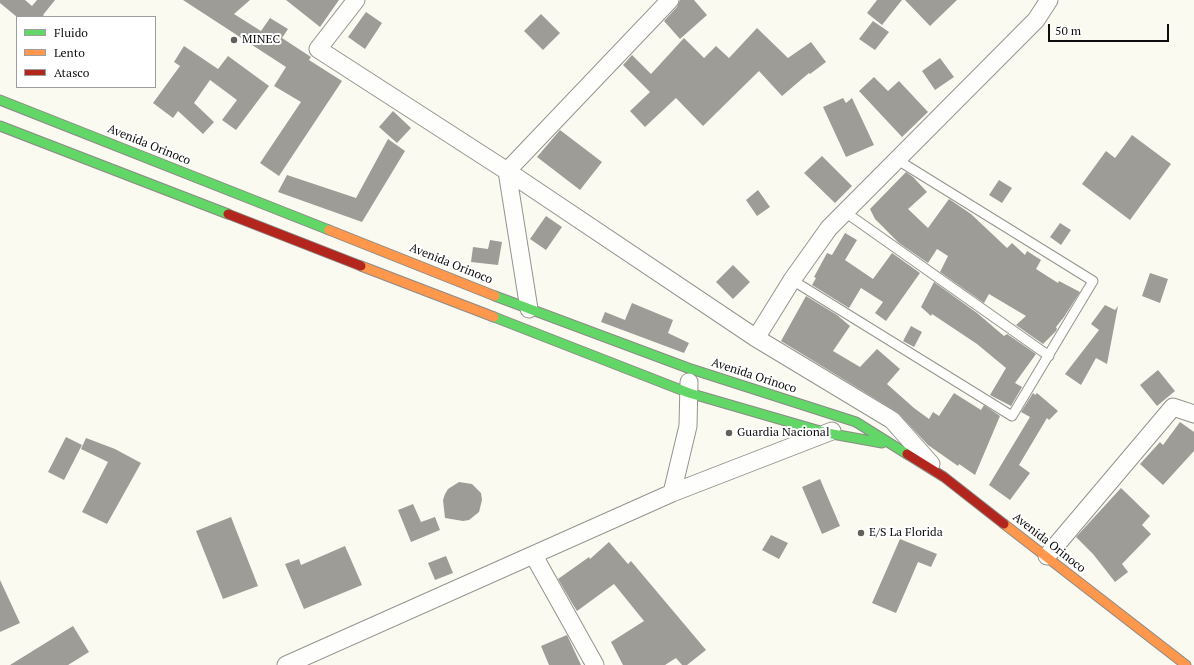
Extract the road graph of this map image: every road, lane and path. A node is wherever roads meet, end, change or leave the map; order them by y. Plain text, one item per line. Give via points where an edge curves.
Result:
1 (356, 0) edge
2 (670, 0) edge
3 (1049, 0) edge
4 (0, 100) edge
5 (0, 126) edge
6 (896, 159) junction
7 (507, 171) junction
8 (845, 212) junction
9 (792, 280) junction
10 (529, 309) junction
11 (756, 338) junction
12 (1049, 356) junction
13 (688, 368) junction
14 (689, 393) junction
15 (1194, 414) edge
16 (856, 422) junction
17 (827, 433) junction
18 (894, 445) junction
19 (944, 477) junction
20 (672, 493) junction
21 (534, 556) junction
22 (1047, 556) junction
23 (286, 665) edge
24 (595, 665) edge
25 (1186, 665) edge

1 - 7 street via 318,49
2 - 7 street
3 - 6 street via 1036,20
4 - 10 street, Avenida Orinoco
5 - 14 street, Avenida Orinoco
6 - 8 street
6 - 12 lane via 1093,281
7 - 10 street
7 - 11 street
8 - 9 street via 829,228
8 - 12 lane
9 - 11 street
9 - 12 lane via 1012,416
10 - 13 street, Avenida Orinoco
11 - 19 street via 892,420
13 - 14 street
13 - 16 street, Avenida Orinoco
14 - 17 street, Avenida Orinoco
14 - 20 street via 688,426
15 - 22 street via 1173,407
16 - 17 street
16 - 18 street, Avenida Orinoco
17 - 18 street, Avenida Orinoco
17 - 20 street
18 - 19 street, Avenida Orinoco
19 - 22 street, Avenida Orinoco
20 - 21 street
21 - 23 street
21 - 24 street
22 - 25 street, Avenida Orinoco

